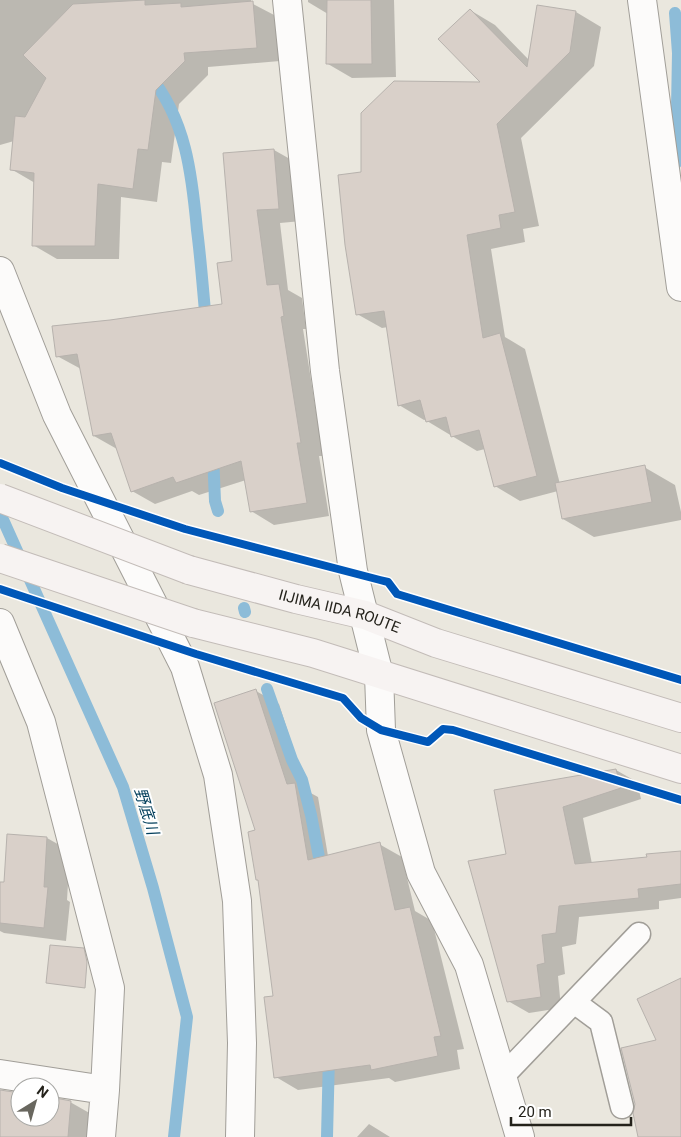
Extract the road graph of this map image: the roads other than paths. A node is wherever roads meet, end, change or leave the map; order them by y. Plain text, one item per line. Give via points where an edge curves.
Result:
1 (287, 0) edge
2 (642, 0) edge
3 (675, 202) edge
4 (0, 271) edge
5 (681, 287) edge
6 (0, 498) edge
7 (0, 558) edge
8 (365, 615) junction
9 (0, 624) edge
10 (379, 675) junction
11 (681, 718) edge
12 (681, 769) edge
13 (639, 934) dead end
14 (574, 1002) junction
15 (0, 1074) edge
16 (502, 1077) junction
17 (105, 1090) junction
18 (622, 1107) dead end
19 (100, 1137) edge
20 (240, 1137) edge
21 (520, 1137) edge

1 - 8 street via 325,371 353,572
2 - 3 street
3 - 5 street
4 - 20 street via 57,416 185,667 218,775 236,901 242,1043
6 - 8 main road, IIJIMA IIDA ROUTE, bridge via 189,570
7 - 10 main road, bridge via 193,623 313,653
8 - 10 street
8 - 11 main road, IIJIMA IIDA ROUTE via 436,643
9 - 17 street via 41,722 110,988
10 - 12 main road
10 - 16 street via 381,730 421,873 469,965
13 - 14 lane
14 - 16 lane
14 - 18 lane via 601,1022
15 - 17 street
16 - 21 street
17 - 19 street

